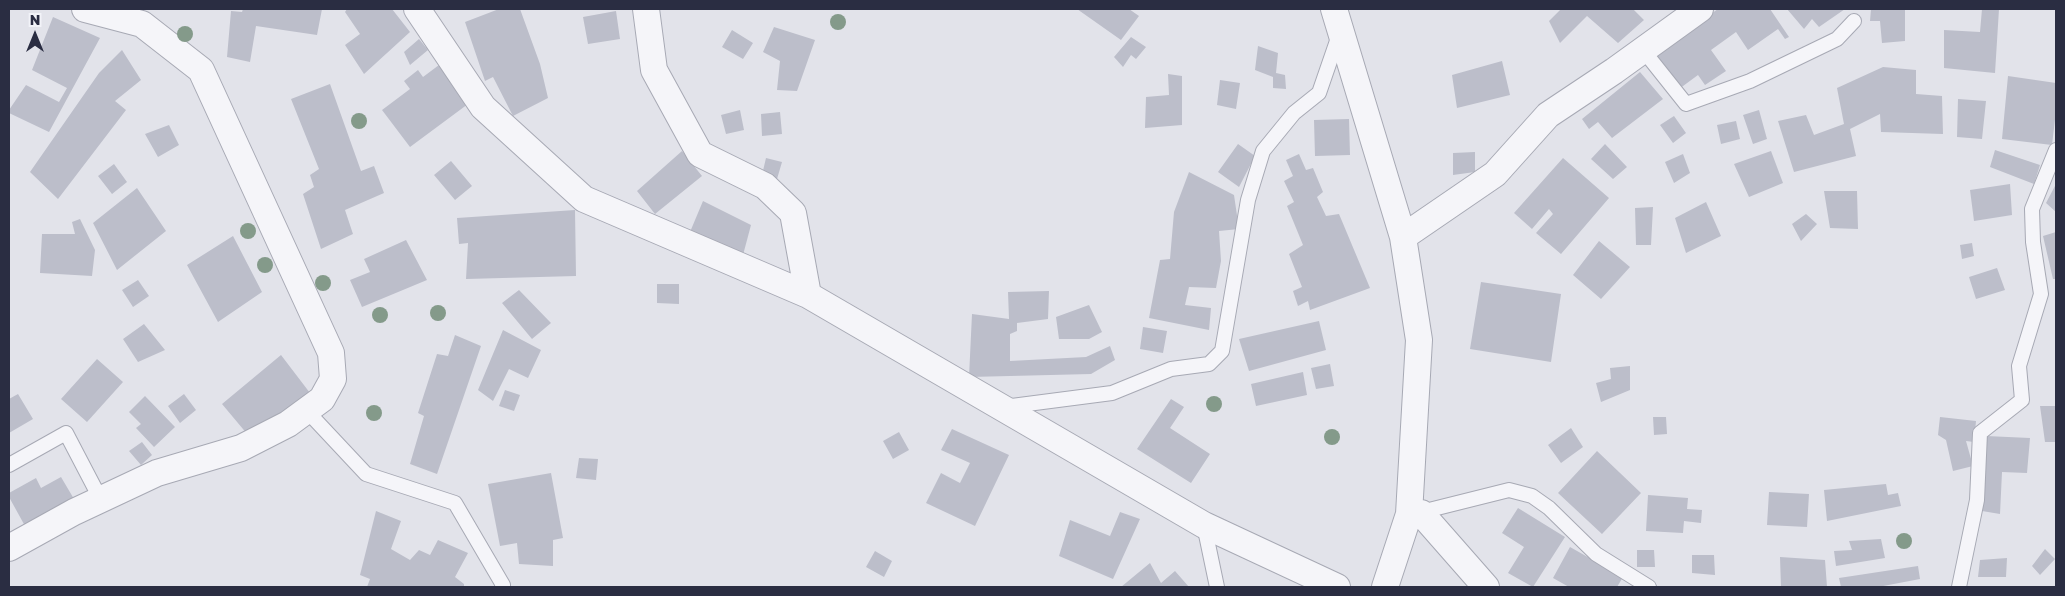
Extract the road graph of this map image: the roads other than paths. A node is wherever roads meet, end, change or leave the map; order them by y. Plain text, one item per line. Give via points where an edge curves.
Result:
1 (85, 9) edge
2 (417, 9) edge
3 (646, 9) edge
4 (1700, 9) edge
5 (1337, 20) edge
6 (1854, 21) dead end
7 (1643, 50) junction
8 (2056, 150) edge
9 (1404, 237) junction
10 (808, 295) junction
11 (1001, 407) junction
12 (306, 410) junction
13 (9, 466) edge
14 (101, 500) junction
15 (1415, 513) junction
16 (1204, 525) junction
17 (9, 548) edge
18 (502, 587) edge
19 (1217, 587) edge
20 (1337, 587) edge
21 (1385, 587) edge
22 (1486, 587) edge
23 (1649, 587) edge
24 (1959, 587) edge

1 - 12 street via 142,24 201,70 331,353 333,379 322,399
2 - 10 street via 483,107 584,199
3 - 10 street via 654,70 700,154 765,186 793,213
4 - 7 street
5 - 9 street
5 - 11 lane via 1318,93 1294,113 1263,151 1248,200 1222,351 1209,364 1171,369 1112,393
6 - 7 lane via 1837,39 1750,81 1686,104
7 - 9 street via 1548,115 1495,174
8 - 24 lane via 2032,209 2041,294 2019,366 2022,400 1980,433 1977,500
9 - 15 street via 1419,340
10 - 11 street
11 - 16 street
12 - 14 street via 288,424 241,448 158,473
12 - 18 lane via 366,474 455,503
13 - 14 lane via 66,433
14 - 17 street
15 - 21 street
15 - 22 street
15 - 23 lane via 1508,490 1532,496 1549,508 1596,554
16 - 19 lane
16 - 20 street

